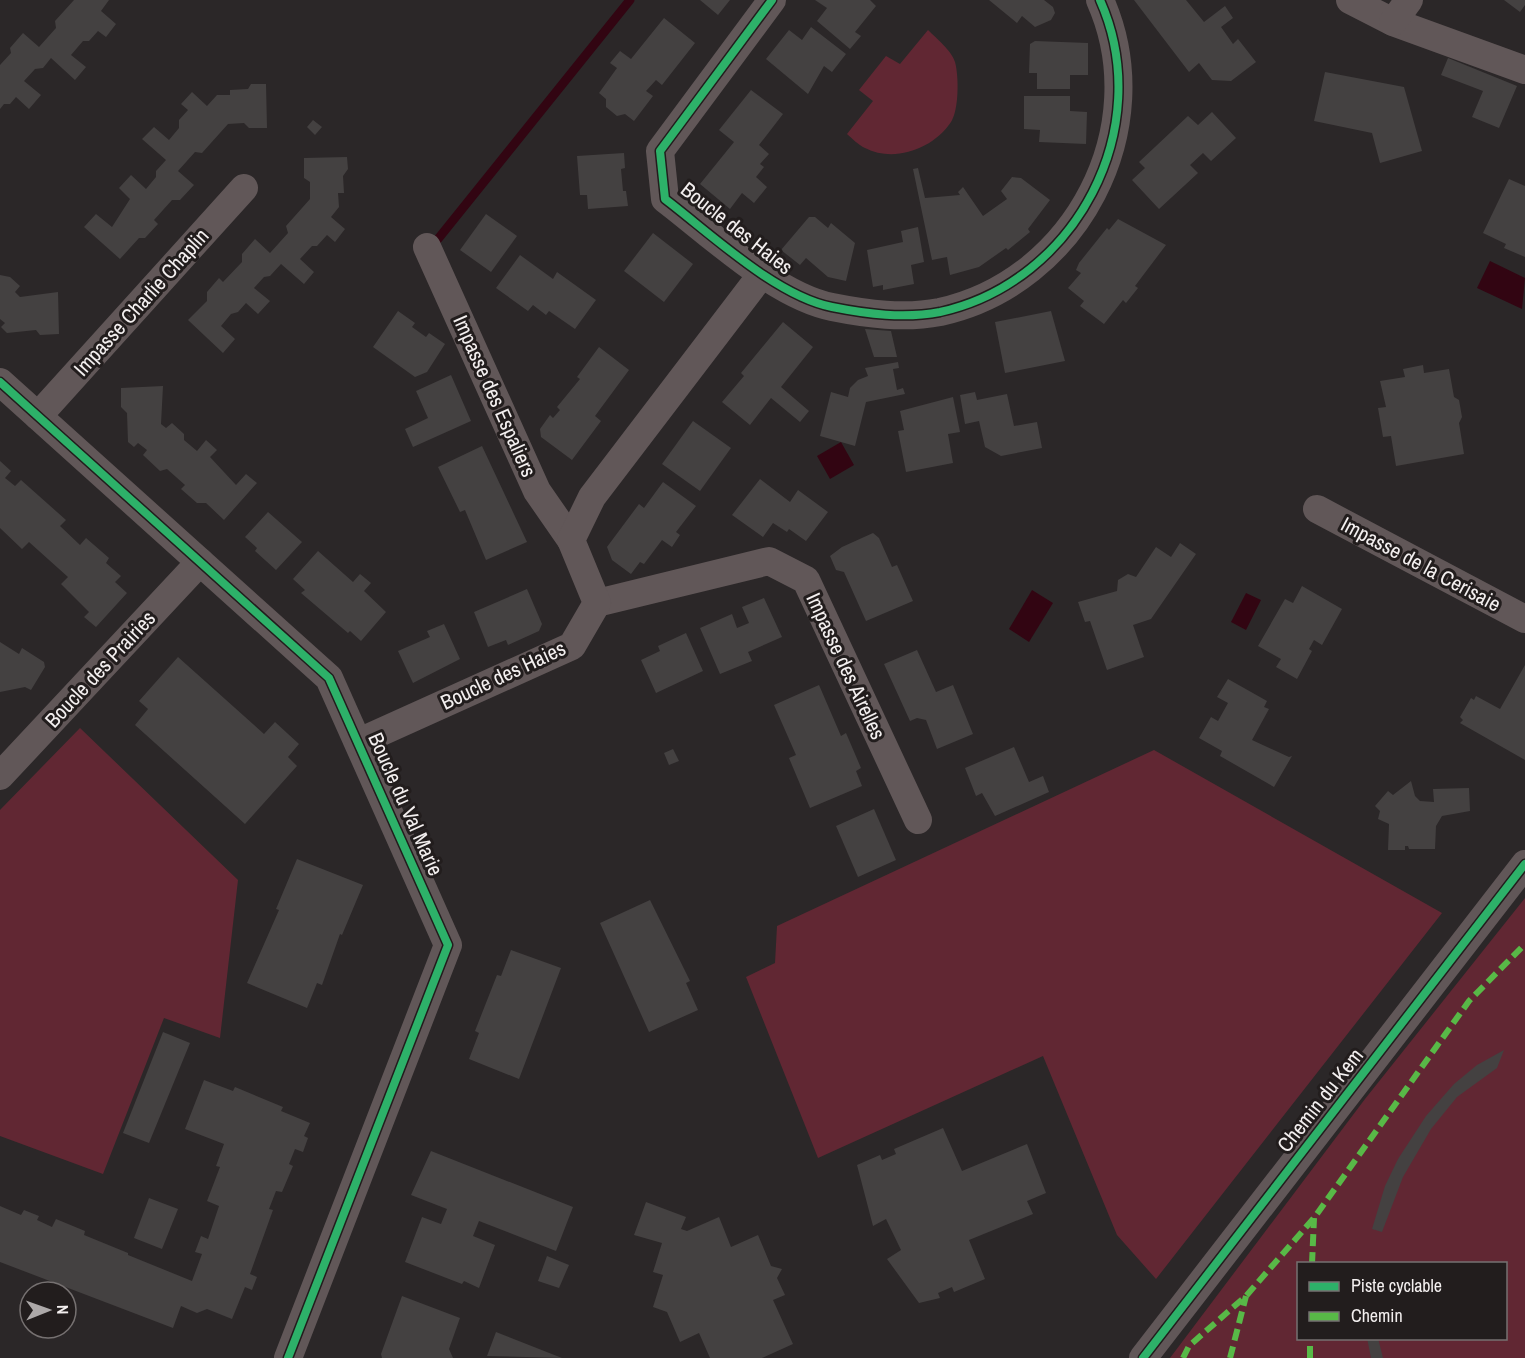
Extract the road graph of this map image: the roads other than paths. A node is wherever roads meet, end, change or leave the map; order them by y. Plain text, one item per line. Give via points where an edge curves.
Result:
1 (772, 0) edge
2 (1100, 0) edge
3 (1350, 0) edge
4 (1401, 11) edge
5 (1525, 70) edge
6 (244, 188) dead end
7 (428, 247) dead end
8 (762, 274) junction
9 (0, 382) edge
10 (38, 416) junction
11 (1317, 509) dead end
12 (571, 540) junction
13 (200, 562) junction
14 (597, 603) junction
15 (1525, 620) edge
16 (359, 742) junction
17 (0, 776) edge
18 (918, 820) dead end
19 (1525, 864) edge
20 (288, 1358) edge
21 (1143, 1358) edge

1 - 8 street, Boucle des Haies via 660,151 665,199
2 - 8 street, Boucle des Haies via 1116,51 1119,93 1110,152 1089,203 1049,254 1008,285 977,300 939,312 892,316 829,307 793,293
3 - 4 street
4 - 5 street
6 - 10 street, Impasse Charlie Chaplin
7 - 12 street, Impasse des Espaliers via 537,490
8 - 12 street, Boucle des Haies via 592,497
9 - 10 street, Boucle du Val Marie
10 - 13 street, Boucle du Val Marie
11 - 15 street, Impasse de la Cerisaie
12 - 14 street
13 - 16 street, Boucle du Val Marie via 330,678
13 - 17 street, Boucle des Prairies
14 - 16 street, Boucle des Haies via 572,646
14 - 18 street, Impasse des Airelles via 769,561 806,580
16 - 20 street, Boucle du Val Marie via 448,945
19 - 21 street, Chemin du Kem

